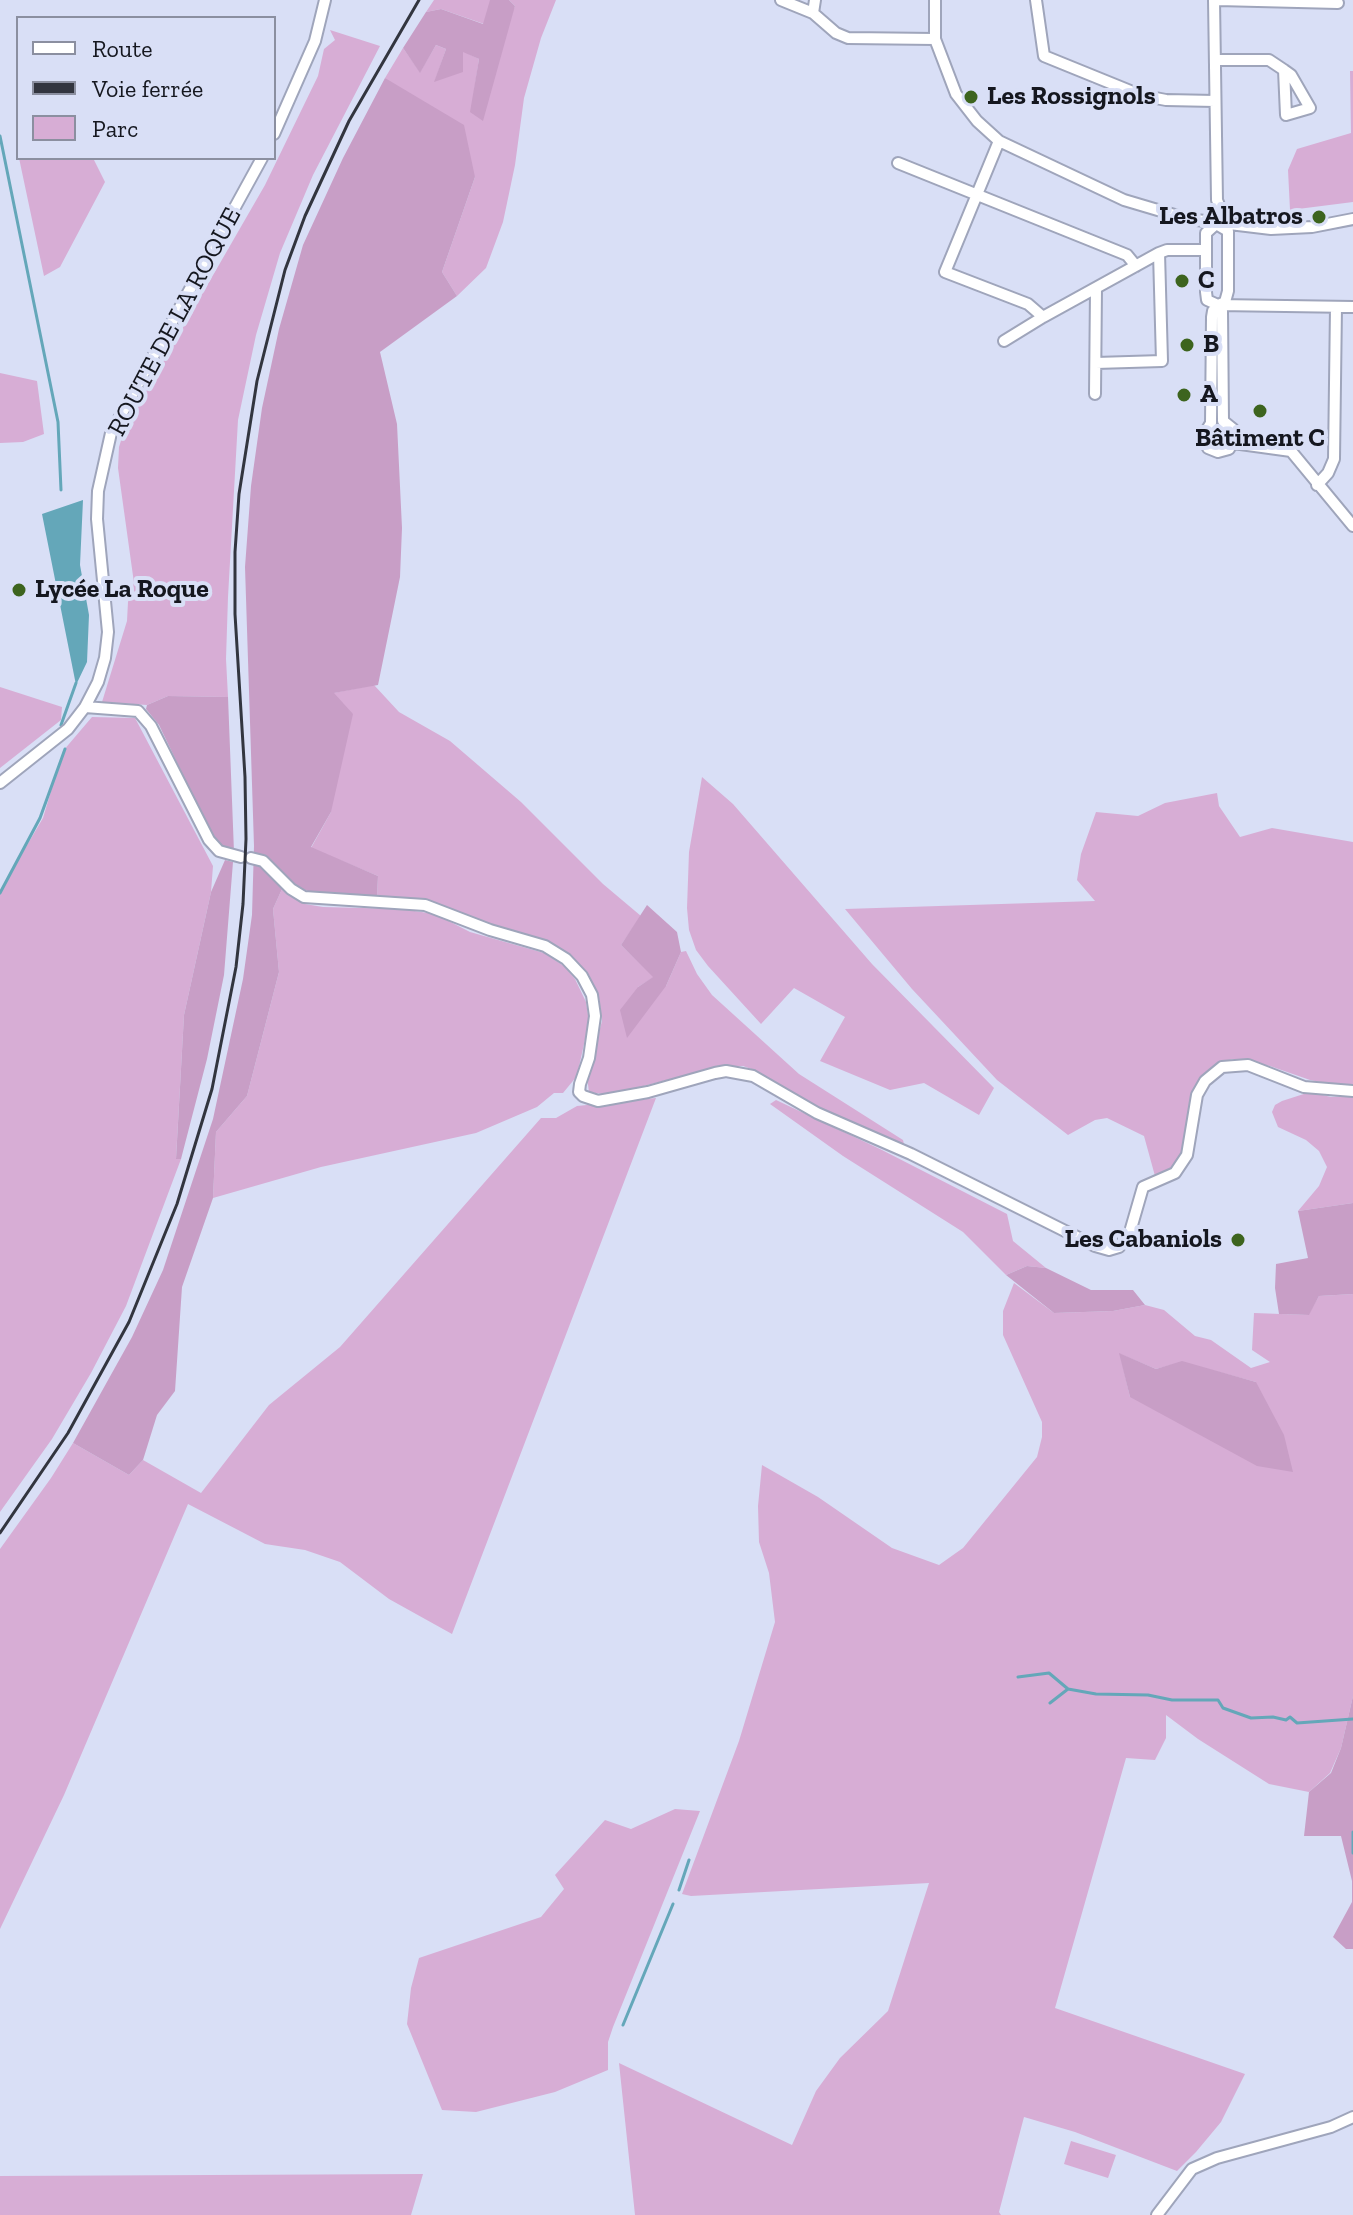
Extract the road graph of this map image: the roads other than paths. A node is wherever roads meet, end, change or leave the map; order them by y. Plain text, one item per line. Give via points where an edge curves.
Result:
1 (325, 0) edge
2 (781, 0) edge
3 (815, 0) edge
4 (935, 0) edge
5 (1036, 0) edge
6 (1216, 0) edge
7 (1338, 3) dead end
8 (813, 13) junction
9 (935, 39) junction
10 (1215, 60) junction
11 (1284, 70) dead end
12 (1215, 101) junction
13 (276, 129) edge
14 (999, 141) junction
15 (261, 160) edge
16 (898, 163) dead end
17 (976, 194) junction
18 (1353, 219) edge
19 (1216, 224) junction
20 (1206, 250) junction
21 (1159, 253) junction
22 (1136, 266) junction
23 (1096, 289) junction
24 (1218, 305) junction
25 (1336, 307) junction
26 (1353, 307) edge
27 (1043, 317) junction
28 (1004, 341) dead end
29 (1096, 363) junction
30 (1095, 394) dead end
31 (1233, 443) junction
32 (1317, 485) junction
33 (1353, 526) edge
34 (85, 707) junction
35 (0, 783) edge
36 (1353, 1091) edge
37 (1353, 2117) edge
38 (1157, 2215) edge

1 - 13 street via 315,41
2 - 8 street
3 - 8 street
4 - 9 street
5 - 12 street via 1044,56 1140,95
6 - 7 street
6 - 10 street
8 - 9 street via 848,38
9 - 14 street via 956,94
10 - 11 street via 1269,60
10 - 12 street
12 - 19 street
14 - 17 street
14 - 19 street via 1124,200
15 - 34 street, ROUTE DE LA ROQUE via 111,433 97,519 106,645 98,682
16 - 17 street
17 - 22 street via 1127,255
17 - 27 street via 945,272 1028,304
18 - 19 street via 1295,229
19 - 20 street via 1206,233
19 - 24 street via 1228,231 1228,291
20 - 21 street
20 - 24 street via 1207,300
21 - 22 street
21 - 29 street via 1162,361
22 - 23 street
23 - 27 street
23 - 29 street
24 - 25 street
24 - 31 street via 1223,421 1233,429
24 - 31 street via 1212,317 1211,423 1203,436 1212,451 1223,452
25 - 26 street
25 - 32 street via 1334,459
27 - 28 street
29 - 30 street
31 - 32 street via 1291,451
32 - 33 street
34 - 35 street, ROUTE DE LA ROQUE via 68,729
34 - 36 street via 138,711 151,726 209,840 219,851 263,861 304,897 425,905 545,946 566,959 592,995 595,1016 579,1092 598,1101 726,1071 753,1076 817,1113 1109,1250 1119,1247 1130,1232 1143,1187 1175,1173 1187,1155 1197,1095 1222,1067 1248,1065 1304,1087
37 - 38 street via 1192,2169

